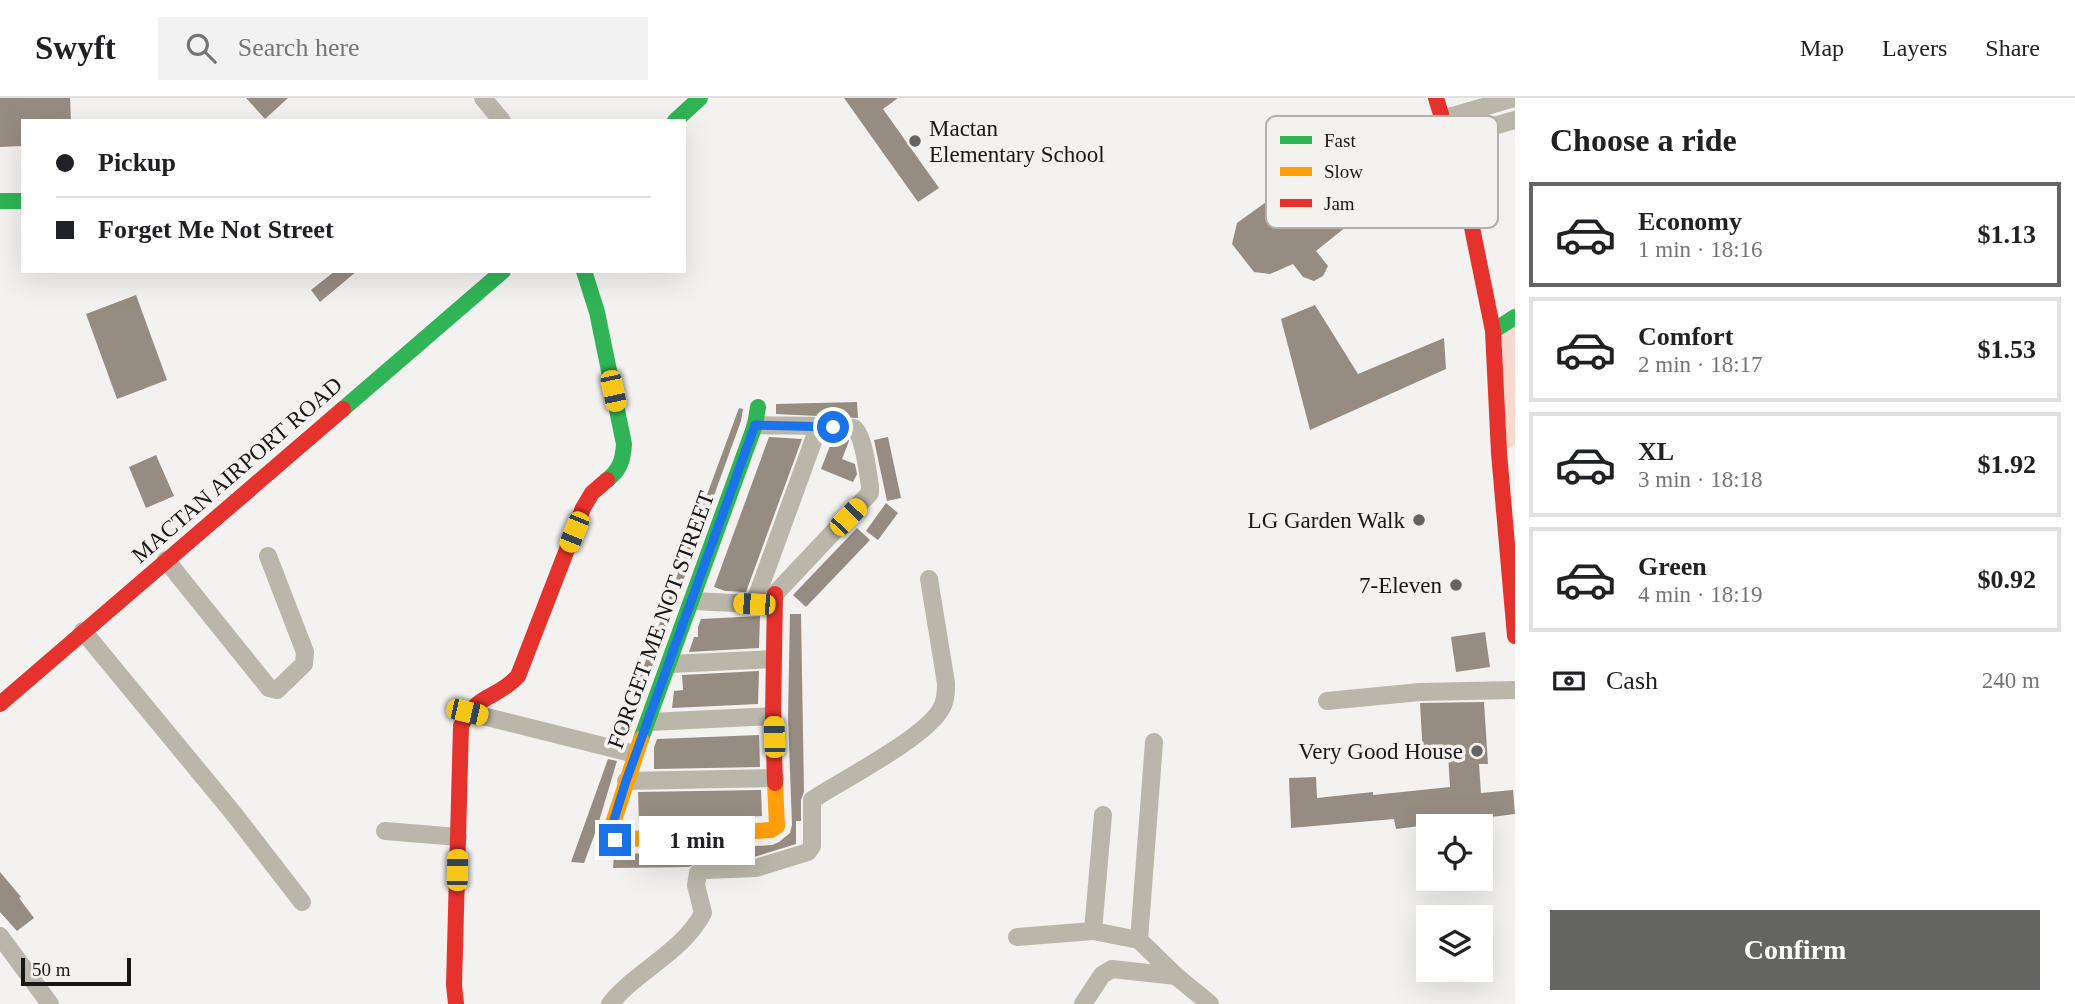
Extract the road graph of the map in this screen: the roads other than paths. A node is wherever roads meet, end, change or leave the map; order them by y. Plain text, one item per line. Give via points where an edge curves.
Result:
1 (483, 98) edge
2 (701, 98) edge
3 (1436, 98) edge
4 (1515, 98) edge
5 (1441, 116) edge
6 (1452, 116) edge
7 (500, 119) edge
8 (677, 119) edge
9 (1515, 120) edge
10 (1498, 125) edge
11 (0, 201) edge
12 (21, 201) edge
13 (1472, 228) edge
14 (501, 273) edge
15 (585, 273) edge
16 (1515, 317) edge
17 (1493, 331) junction
18 (1506, 392) edge
19 (758, 407) dead end
20 (755, 425) junction
21 (818, 428) junction
22 (268, 556) dead end
23 (166, 560) junction
24 (929, 579) dead end
25 (775, 594) junction
26 (693, 601) junction
27 (754, 604) junction
28 (83, 631) junction
29 (1515, 636) edge
30 (773, 659) junction
31 (671, 664) junction
32 (1515, 690) edge
33 (1327, 701) dead end
34 (0, 704) edge
35 (467, 712) junction
36 (773, 716) junction
37 (649, 722) junction
38 (1154, 742) dead end
39 (635, 754) junction
40 (775, 778) junction
41 (626, 781) junction
42 (1103, 815) dead end
43 (384, 831) dead end
44 (458, 837) junction
45 (302, 902) dead end
46 (1093, 931) junction
47 (0, 936) edge
48 (1017, 937) dead end
49 (1139, 940) junction
50 (1176, 976) junction
51 (50, 1004) edge
52 (456, 1004) edge
53 (610, 1004) edge
54 (1083, 1004) edge
55 (1210, 1004) edge

1 - 7 street
2 - 8 street
3 - 5 street
4 - 6 street
9 - 10 street
11 - 12 street
13 - 17 street
14 - 23 street, MACTAN AIRPORT ROAD
15 - 35 street via 600,325 624,459 618,472 593,492 583,508 518,676
16 - 17 street
17 - 18 street
18 - 29 street via 1499,453
19 - 20 street, FORGET ME NOT STREET
20 - 21 street
20 - 26 street, FORGET ME NOT STREET
21 - 25 street via 856,429 870,493
21 - 27 street
22 - 23 street via 305,652 304,664 277,690 269,688
23 - 28 street, MACTAN AIRPORT ROAD
24 - 53 street via 946,683 942,709 922,730 812,800 812,846 808,852 756,868 698,873 696,885 703,912 698,922
25 - 27 street
25 - 30 street
26 - 27 street
26 - 31 street, FORGET ME NOT STREET
28 - 34 street, MACTAN AIRPORT ROAD
28 - 45 street
30 - 31 street
30 - 36 street
31 - 37 street, FORGET ME NOT STREET
32 - 33 street via 1420,692
35 - 39 street
35 - 44 street via 461,726
36 - 37 street
36 - 40 street
37 - 39 street, FORGET ME NOT STREET
38 - 49 street
39 - 41 street, FORGET ME NOT STREET
40 - 41 street
40 - 41 street, FORGET ME NOT STREET via 778,820 771,830 615,840 612,826
42 - 46 street
43 - 44 street
44 - 52 street
46 - 48 street
46 - 49 street
47 - 51 street
49 - 50 street
50 - 54 street via 1112,968
50 - 55 street

